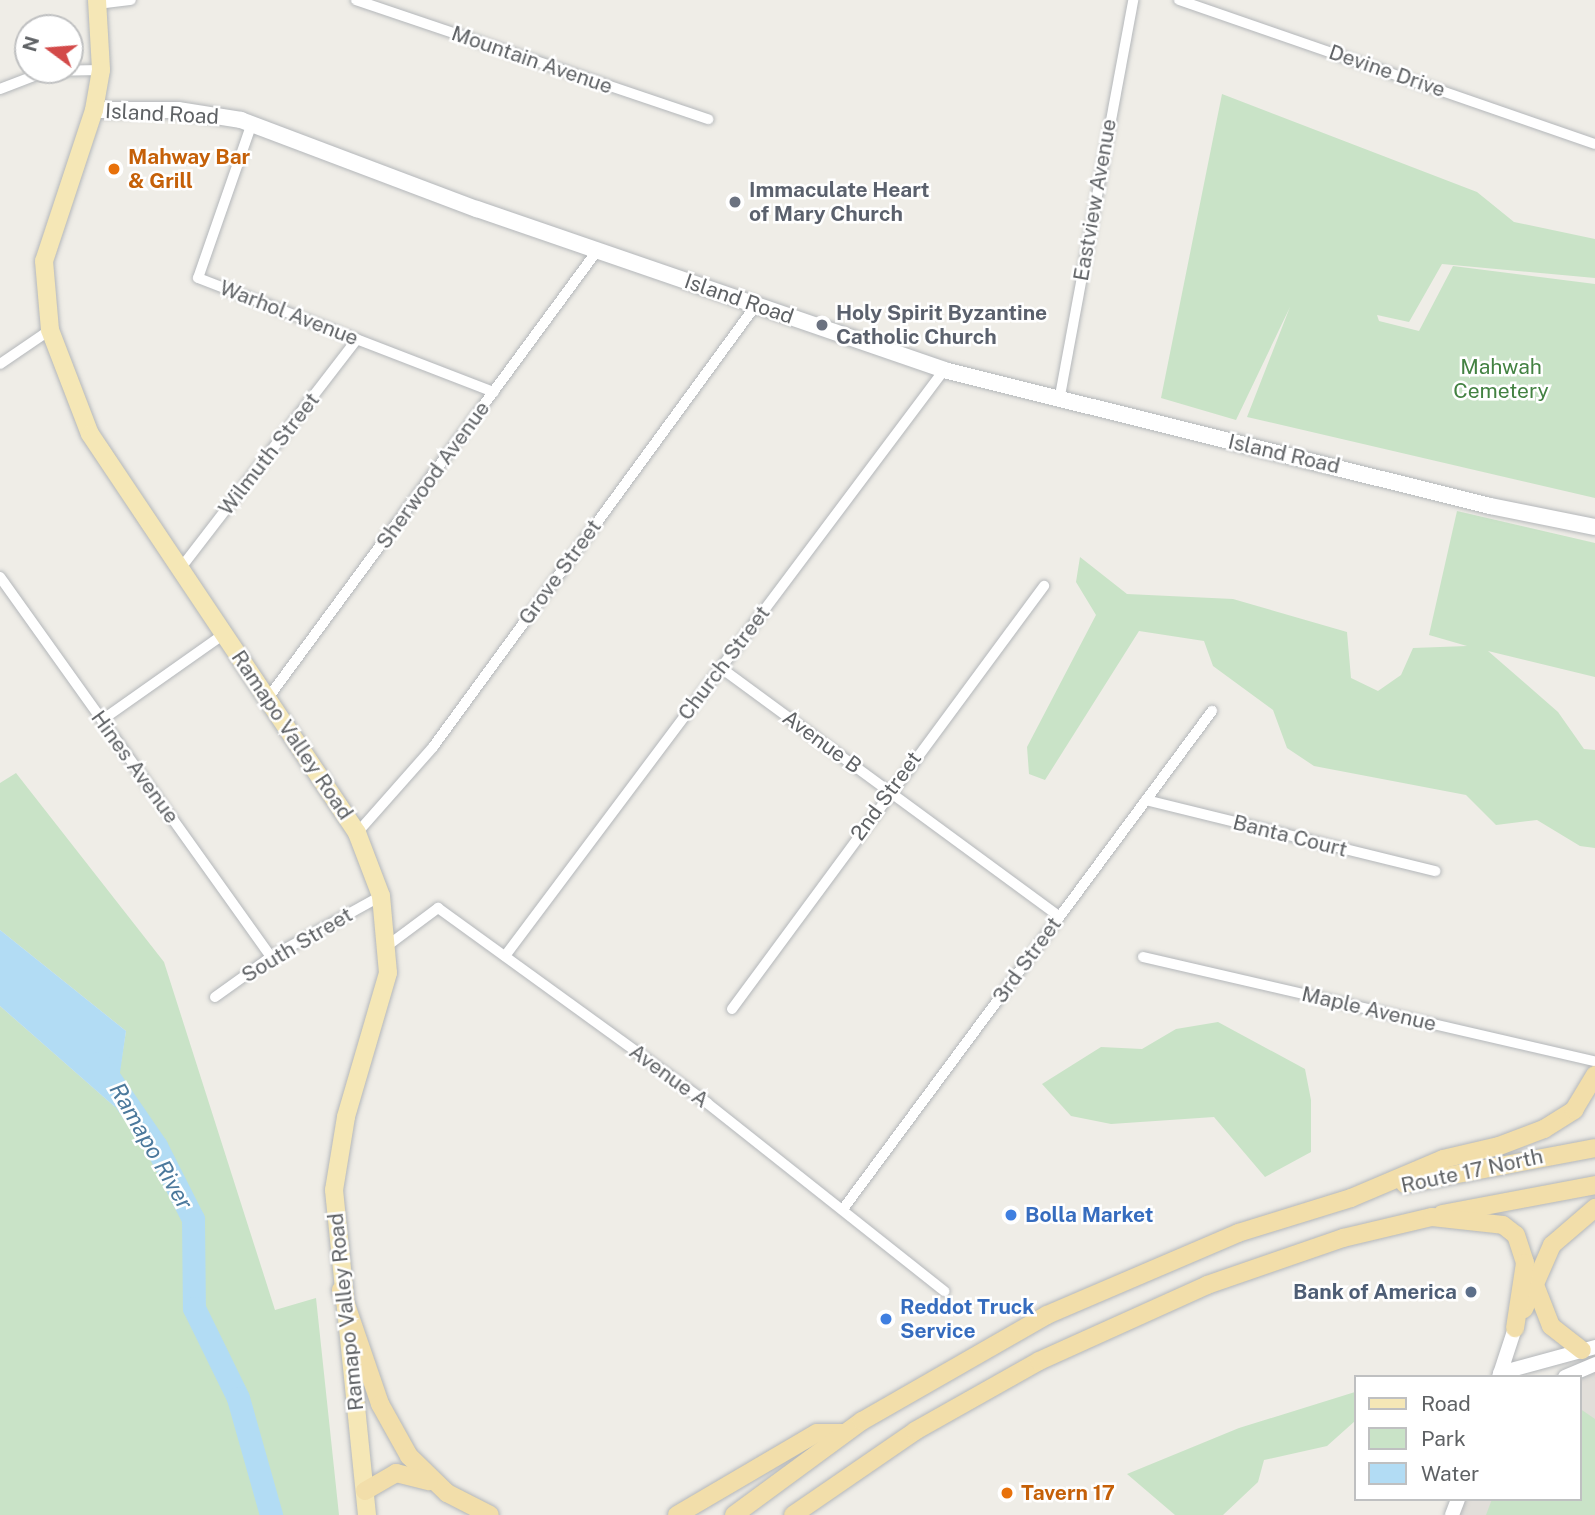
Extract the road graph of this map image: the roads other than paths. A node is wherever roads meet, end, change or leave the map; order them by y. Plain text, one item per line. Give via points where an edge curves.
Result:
1 (131, 0) edge
2 (356, 0) edge
3 (1133, 0) edge
4 (1179, 0) edge
5 (98, 2) edge
6 (101, 70) junction
7 (0, 89) edge
8 (94, 110) junction
9 (708, 119) dead end
10 (252, 123) junction
11 (1595, 144) edge
12 (597, 251) junction
13 (756, 304) junction
14 (50, 330) junction
15 (357, 339) junction
16 (0, 364) edge
17 (944, 370) junction
18 (494, 392) junction
19 (1059, 401) junction
20 (1595, 527) edge
21 (180, 569) junction
22 (0, 577) edge
23 (1044, 586) dead end
24 (225, 634) junction
25 (721, 668) junction
26 (268, 698) junction
27 (1212, 711) dead end
28 (102, 720) junction
29 (889, 792) junction
30 (1146, 800) junction
31 (357, 833) junction
32 (1435, 871) dead end
33 (381, 896) junction
34 (1059, 916) junction
35 (387, 946) junction
36 (505, 956) junction
37 (271, 957) junction
38 (1143, 957) dead end
39 (215, 997) dead end
40 (732, 1009) dead end
41 (1595, 1061) edge
42 (1595, 1075) edge
43 (1595, 1148) edge
44 (1595, 1185) edge
45 (1351, 1198) junction
46 (1595, 1208) edge
47 (843, 1209) junction
48 (1432, 1217) junction
49 (1535, 1285) junction
50 (341, 1290) junction
51 (944, 1291) dead end
52 (1515, 1328) junction
53 (1588, 1348) edge
54 (1595, 1364) edge
55 (1500, 1375) edge
56 (1570, 1375) edge
57 (844, 1433) junction
58 (432, 1482) junction
59 (365, 1491) junction
60 (367, 1515) edge
61 (489, 1515) edge
62 (677, 1515) edge
63 (734, 1515) edge
64 (793, 1515) edge

1 - 5 street
2 - 9 street, Mountain Avenue
3 - 19 street, Eastview Avenue
4 - 11 street, Devine Drive
5 - 6 main road, Ramapo Valley Road
6 - 7 street via 47,71
6 - 8 main road, Ramapo Valley Road
8 - 10 main road, Island Road via 178,110
8 - 14 main road, Ramapo Valley Road via 44,261
10 - 12 main road, Island Road
10 - 15 street, Warhol Avenue via 198,278
12 - 13 main road, Island Road
12 - 18 street, Sherwood Avenue
13 - 17 main road, Island Road
13 - 31 street, Grove Street via 433,747
14 - 16 street
14 - 21 main road, Ramapo Valley Road via 90,434
15 - 18 street, Warhol Avenue
15 - 21 street, Wilmuth Street
17 - 19 main road, Island Road
17 - 25 street, Church Street
18 - 26 street, Sherwood Avenue
19 - 20 main road, Island Road
21 - 24 main road, Ramapo Valley Road
22 - 28 street, Hines Avenue
23 - 29 street, 2nd Street
24 - 26 main road, Ramapo Valley Road
24 - 28 street
25 - 29 street, Avenue B
25 - 36 street, Church Street
26 - 31 main road, Ramapo Valley Road
27 - 30 street, 3rd Street
28 - 37 street, Hines Avenue
29 - 34 street, Avenue B
29 - 40 street, 2nd Street
30 - 32 street, Banta Court
30 - 34 street, 3rd Street
31 - 33 main road, Ramapo Valley Road
33 - 35 main road, Ramapo Valley Road
33 - 37 street, South Street
34 - 47 street, 3rd Street
35 - 36 street, Avenue A via 438,908
35 - 50 main road, Ramapo Valley Road via 388,973 346,1117 334,1190
36 - 47 street, Avenue A
37 - 39 street, South Street
38 - 41 street, Maple Avenue
42 - 45 highway via 1581,1102 1556,1124 1499,1146 1443,1159
43 - 45 highway, Route 17 North via 1497,1164
44 - 48 highway
45 - 57 highway via 1238,1233 1109,1285 986,1347
46 - 49 highway via 1552,1245
47 - 51 street, Avenue A
48 - 52 highway via 1496,1223 1516,1235 1525,1263
48 - 64 highway via 1296,1252 1122,1320 953,1408
49 - 52 highway
49 - 53 highway via 1550,1326
50 - 58 highway via 380,1404 409,1456
50 - 59 main road, Ramapo Valley Road
52 - 55 street
53 - 55 street
54 - 56 street
57 - 62 highway via 817,1433
57 - 63 highway
58 - 59 highway via 396,1473
58 - 61 highway
59 - 60 main road, Ramapo Valley Road

